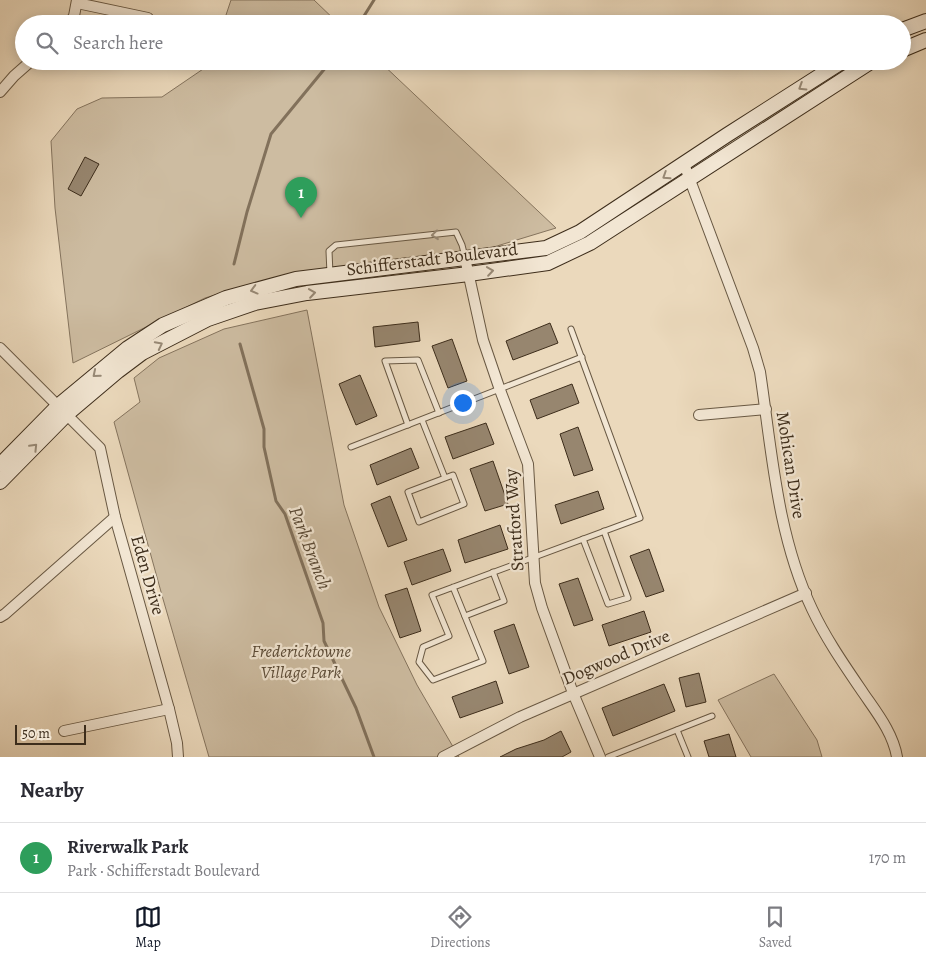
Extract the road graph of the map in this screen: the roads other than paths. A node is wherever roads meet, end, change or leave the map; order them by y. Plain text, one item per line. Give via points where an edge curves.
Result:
1 (77, 1) edge
2 (74, 15) edge
3 (135, 15) edge
4 (926, 21) edge
5 (911, 27) edge
6 (926, 40) edge
7 (911, 46) edge
8 (21, 70) edge
9 (830, 70) edge
10 (858, 70) edge
11 (0, 92) edge
12 (684, 164) junction
13 (690, 178) junction
14 (465, 258) junction
15 (469, 274) junction
16 (330, 275) junction
17 (571, 329) dead end
18 (0, 348) edge
19 (582, 356) junction
20 (500, 390) junction
21 (766, 409) junction
22 (62, 410) junction
23 (439, 414) junction
24 (699, 415) dead end
25 (422, 420) junction
26 (408, 425) junction
27 (351, 447) dead end
28 (0, 465) edge
29 (444, 478) junction
30 (0, 482) edge
31 (115, 517) junction
32 (604, 531) junction
33 (583, 539) junction
34 (533, 557) junction
35 (493, 572) junction
36 (453, 587) junction
37 (806, 593) junction
38 (465, 616) junction
39 (0, 617) edge
40 (573, 693) junction
41 (169, 709) junction
42 (712, 716) dead end
43 (677, 730) junction
44 (64, 731) dead end
45 (178, 757) edge
46 (442, 757) edge
47 (600, 757) edge
48 (608, 757) edge
49 (688, 757) edge
50 (897, 757) edge

1 - 2 street
1 - 3 street
4 - 5 main road
6 - 7 main road
8 - 11 street
9 -> 12 main road, Schifferstadt Boulevard
10 - 13 main road, Schifferstadt Boulevard
12 - 13 street, Mohican Drive
12 -> 14 main road, Schifferstadt Boulevard via 580,232 546,248
15 -> 13 main road, Schifferstadt Boulevard via 548,263 562,257 590,243
13 - 21 street, Mohican Drive via 753,348
14 - 15 street, Stratford Way
14 - 16 main road, Schifferstadt Boulevard
14 -> 16 lane via 456,232 336,245 329,252
15 - 20 street, Stratford Way via 483,340
22 -> 15 main road, Schifferstadt Boulevard via 142,353 208,319 255,303 307,293
16 -> 22 main road, Schifferstadt Boulevard via 296,279 226,298 163,325 128,348
17 - 19 lane
18 - 22 street, Eden Drive
19 - 20 lane
19 - 32 lane via 640,518
20 - 23 lane
20 - 34 street, Stratford Way via 528,464
21 - 24 street
21 - 37 street, Mohican Drive via 782,519
22 - 28 main road, Schifferstadt Boulevard
30 -> 22 main road, Schifferstadt Boulevard
22 - 31 street, Eden Drive via 100,448
23 - 25 lane
23 - 26 lane via 418,360 385,361
25 - 26 lane
25 - 29 lane
26 - 27 lane
29 - 29 lane via 453,475 464,504 419,522 408,492
31 - 39 street
31 - 41 street, Eden Drive
32 - 33 lane
32 - 33 lane via 628,598 608,604
33 - 34 lane
34 - 35 lane
34 - 40 street, Stratford Way via 535,583 542,608
35 - 36 lane
35 - 38 lane via 504,601
36 - 38 lane
36 - 38 lane via 432,594 449,636 423,647 419,662 433,680 483,661
37 - 40 street, Dogwood Drive
37 - 50 street, Mohican Drive via 839,656 886,728
40 - 46 street, Dogwood Drive
40 - 47 street, Stratford Way
41 - 44 street
41 - 45 street, Eden Drive
42 - 43 lane
43 - 48 lane
43 - 49 lane

